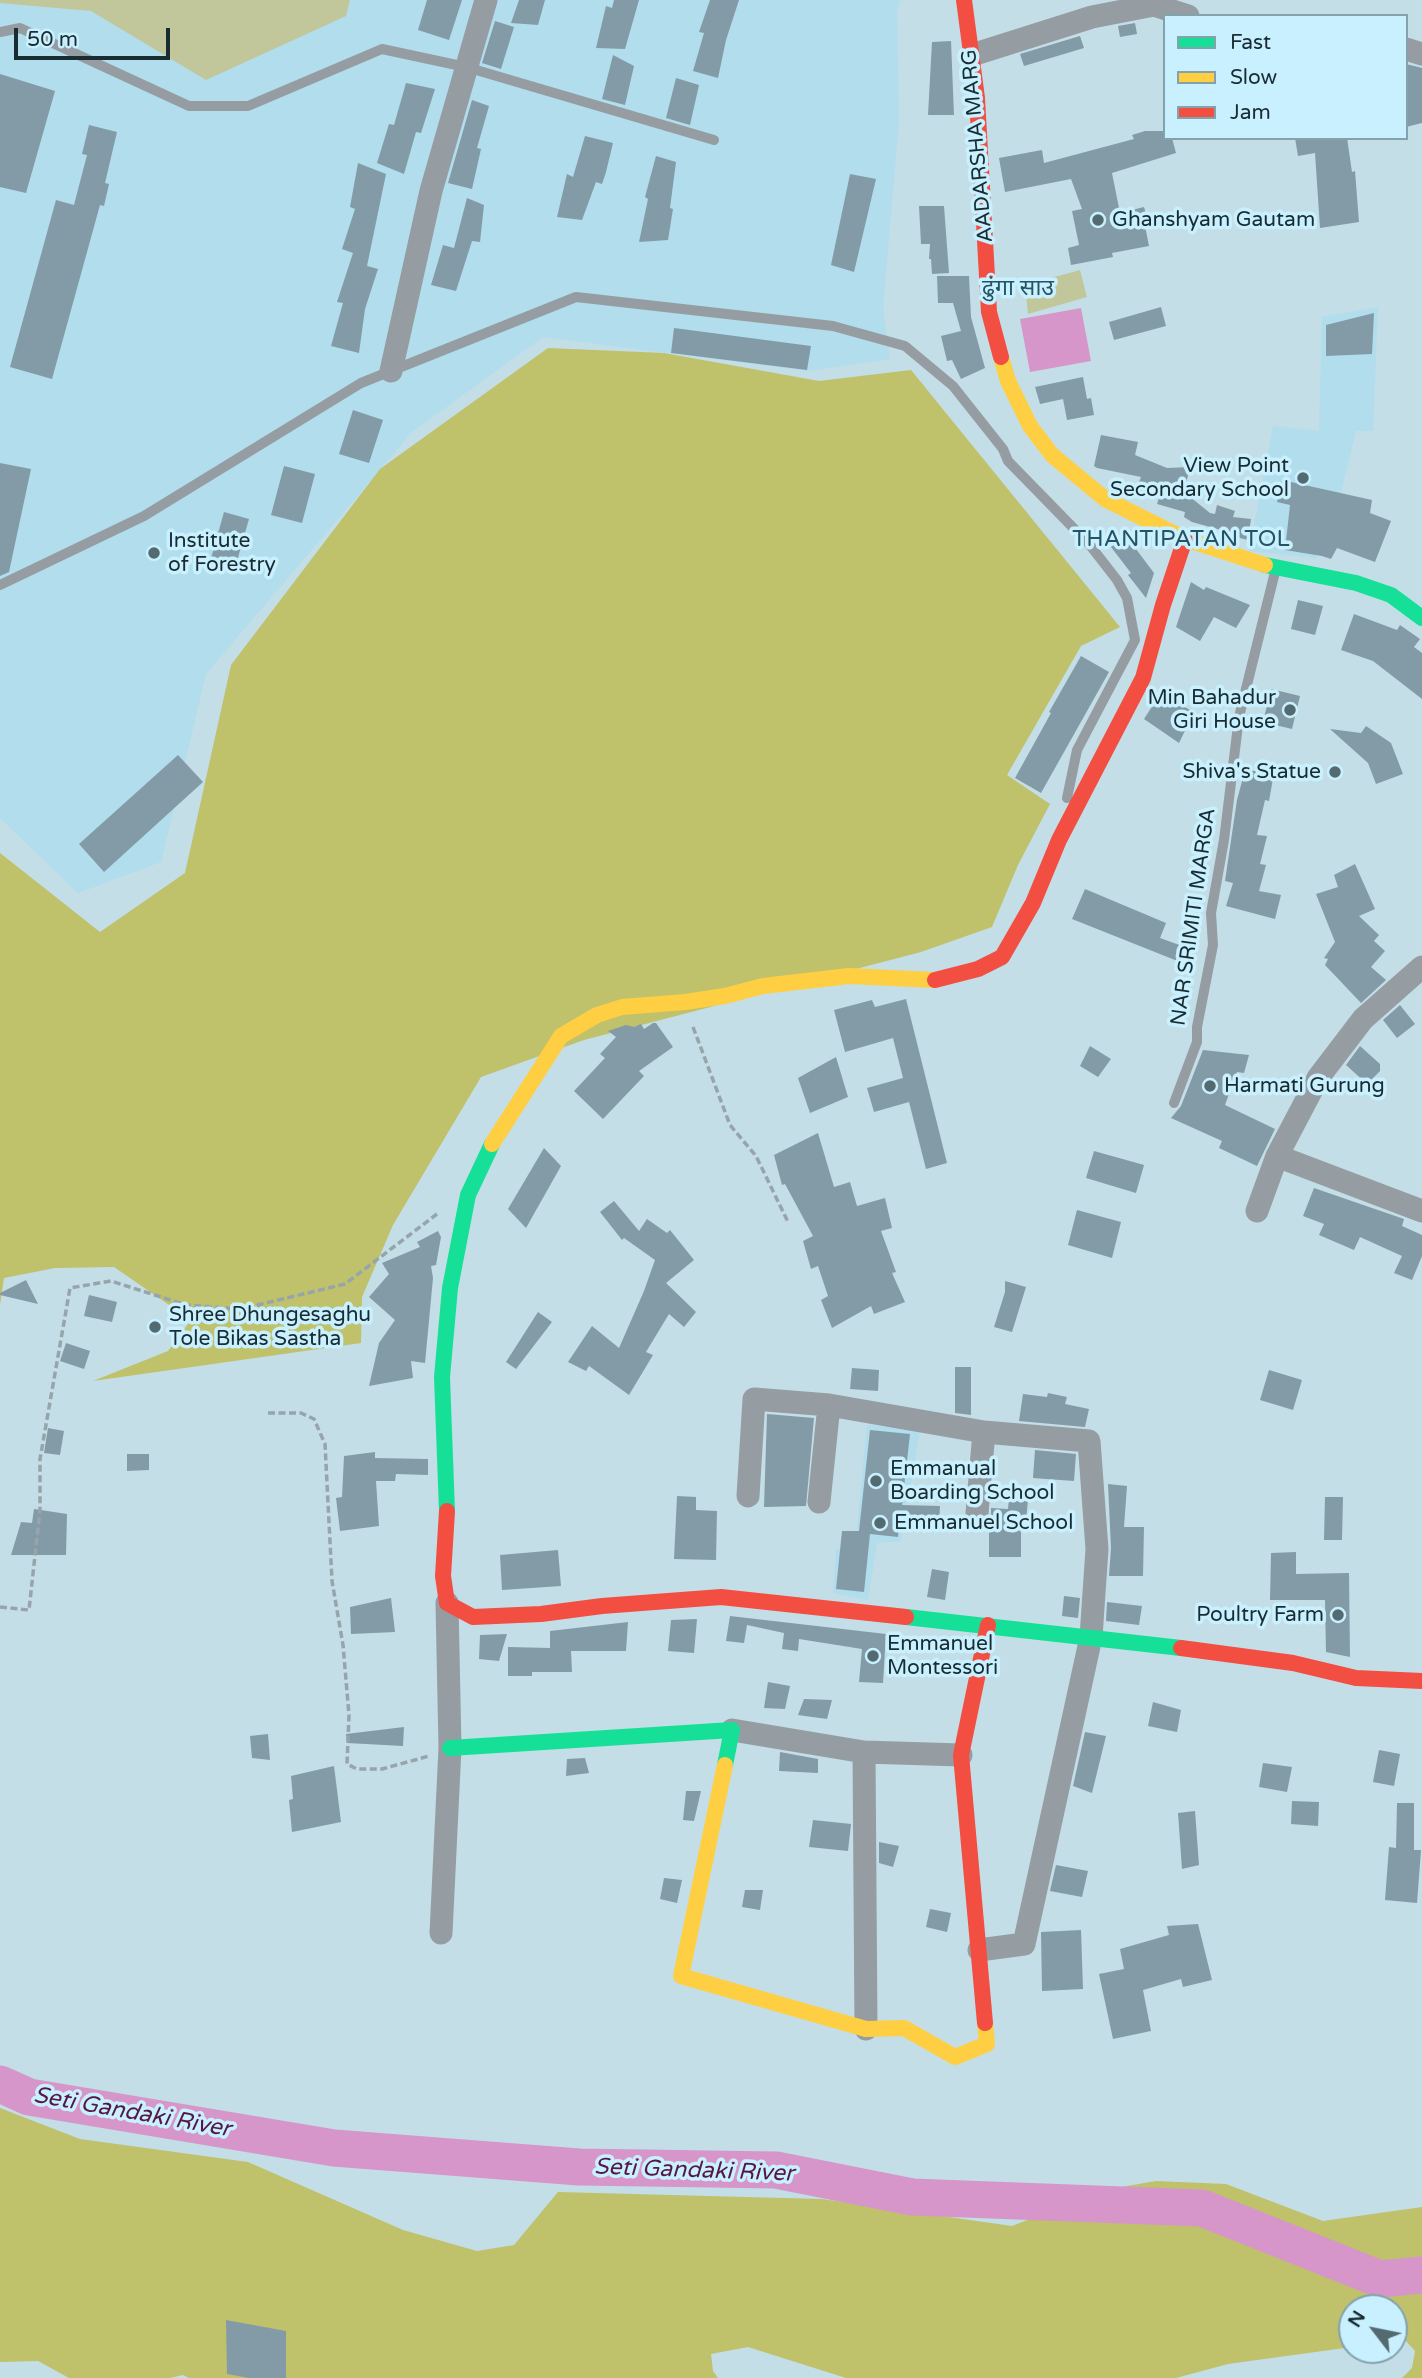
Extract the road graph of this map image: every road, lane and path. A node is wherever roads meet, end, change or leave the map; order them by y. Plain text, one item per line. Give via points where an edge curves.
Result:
1 (486, 0) edge
2 (964, 0) edge
3 (1182, 14) edge
4 (0, 33) edge
5 (972, 55) junction
6 (466, 67) junction
7 (714, 141) dead end
8 (391, 372) junction
9 (1185, 540) junction
10 (1276, 568) junction
11 (0, 585) edge
12 (1422, 618) edge
13 (1059, 840) junction
14 (1422, 967) edge
15 (685, 1002) junction
16 (1174, 1103) dead end
17 (1277, 1156) junction
18 (468, 1195) junction
19 (1257, 1211) dead end
20 (1422, 1211) edge
21 (788, 1222) dead end
22 (829, 1405) junction
23 (268, 1413) dead end
24 (984, 1432) junction
25 (748, 1496) dead end
26 (818, 1502) dead end
27 (977, 1513) dead end
28 (447, 1602) junction
29 (0, 1607) edge
30 (988, 1625) junction
31 (1091, 1637) junction
32 (1422, 1681) edge
33 (732, 1730) junction
34 (450, 1748) junction
35 (864, 1752) junction
36 (961, 1755) junction
37 (441, 1933) dead end
38 (979, 1950) junction
39 (866, 2029) junction

1 - 6 street
2 - 5 street, AADARSHA MARG
3 - 5 street via 1154,5 1092,17
4 - 6 lane via 20,28 189,106 248,106 382,49
5 - 9 street, AADARSHA MARG via 989,312 1008,381 1030,426 1072,474 1105,499
6 - 7 lane
6 - 8 street via 431,191
8 - 11 lane via 361,383 144,516
8 - 13 lane via 576,297 833,326 905,346 953,386 1008,461 1089,544 1128,598 1135,640 1077,750
9 - 10 street, AADARSHA MARG
9 - 13 street via 1143,678
10 - 12 street, AADARSHA MARG via 1356,583 1391,595
10 - 16 lane, NAR SRIMITI MARGA via 1239,717 1197,1042
13 - 15 street via 1033,903 1002,957 978,969 932,981 849,976 763,986
14 - 17 street via 1363,1019 1318,1077
15 - 18 street via 622,1007 597,1015 561,1036 495,1135
15 - 21 path via 730,1125 756,1156
17 - 19 street
17 - 20 street
18 - 28 street via 450,1288 442,1377
18 - 29 path via 455,1200 345,1284 242,1309 186,1305 111,1281 70,1288 40,1459 40,1510 29,1610
22 - 24 street
22 - 25 street via 754,1399
22 - 26 street
23 - 34 path via 301,1413 314,1419 325,1444 332,1580 349,1714 347,1764 357,1769 382,1769
24 - 27 street
24 - 31 street via 1089,1441 1097,1549
28 - 30 street via 473,1617 721,1597
28 - 34 street
30 - 31 street
30 - 36 street
31 - 32 street via 1293,1663 1356,1678
31 - 38 street via 1024,1944
33 - 34 street
33 - 35 street
33 - 39 street via 681,1976
34 - 37 street
35 - 36 street
35 - 39 street
36 - 38 street
38 - 39 street via 987,2044 955,2057 904,2028

